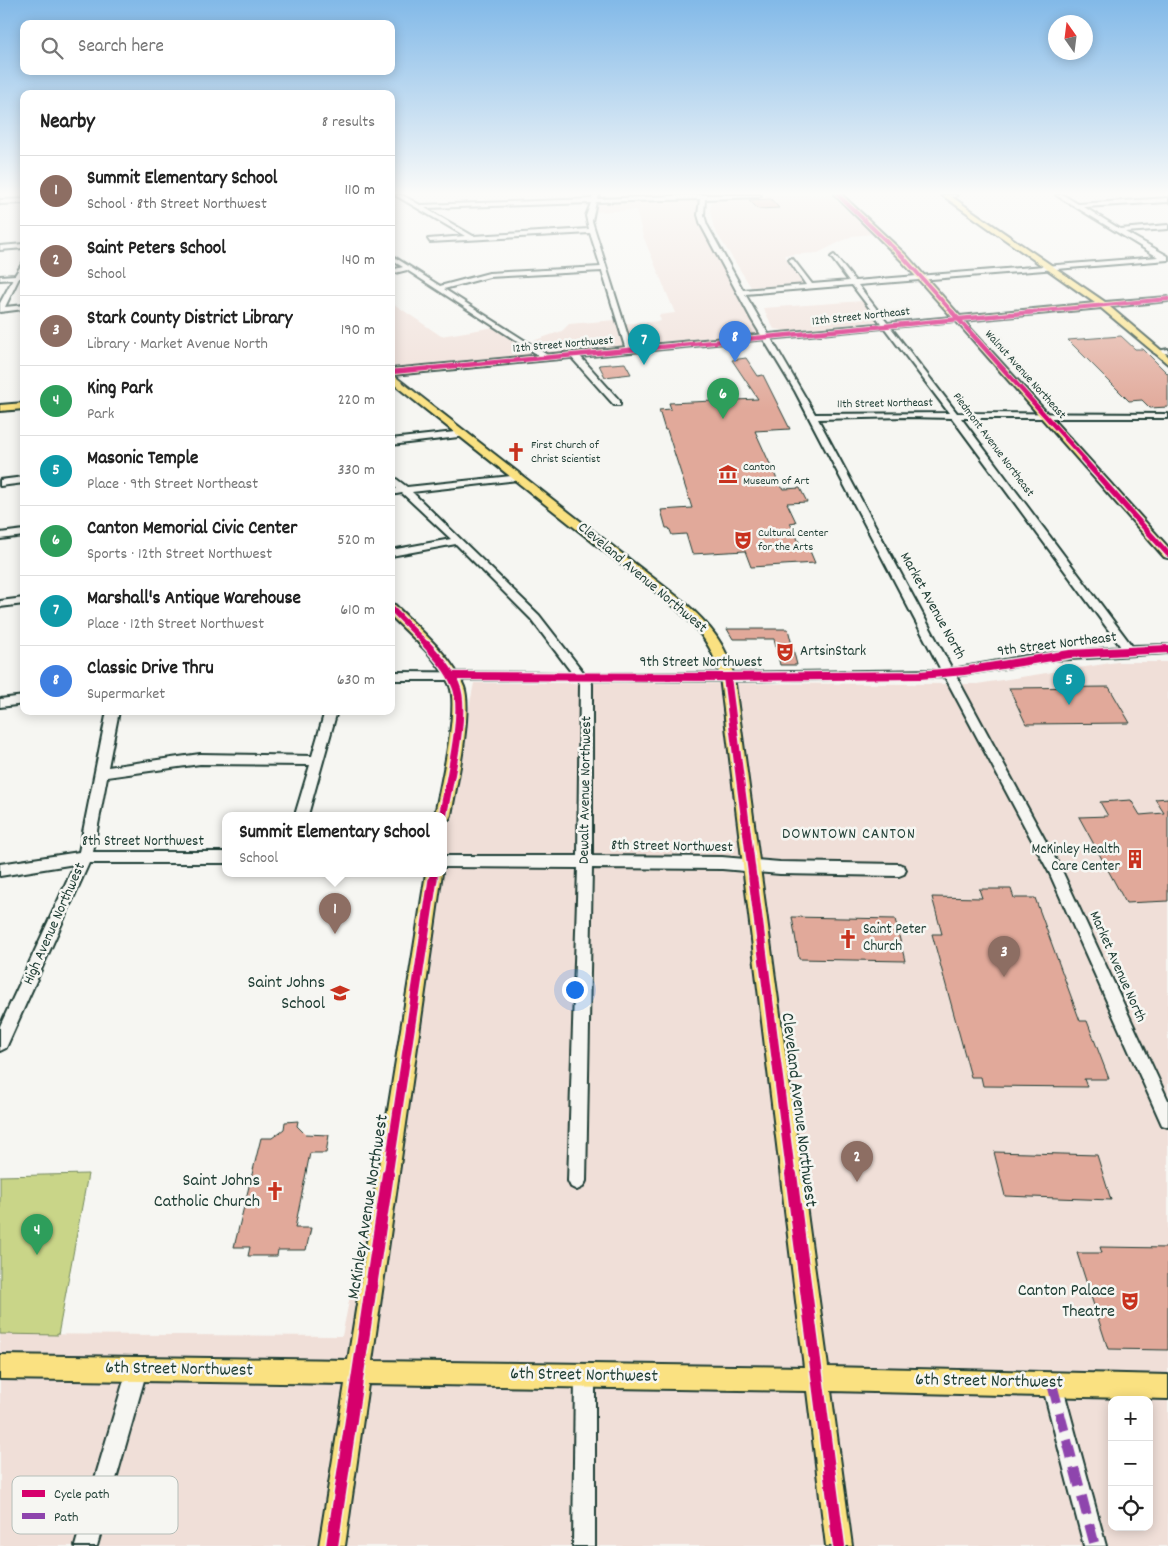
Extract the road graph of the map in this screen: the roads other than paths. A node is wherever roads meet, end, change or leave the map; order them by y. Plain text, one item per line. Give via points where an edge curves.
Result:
1 (728, 267) edge
2 (797, 267) edge
3 (842, 267) edge
4 (913, 267) edge
5 (1061, 267) edge
6 (408, 268) joint
7 (1050, 268) junction
8 (604, 269) joint
9 (395, 271) edge
10 (20, 276) edge
11 (0, 278) edge
12 (20, 278) edge
13 (923, 278) junction
14 (855, 283) junction
15 (811, 286) junction
16 (440, 288) junction
17 (742, 292) junction
18 (1168, 299) edge
19 (1103, 305) junction
20 (20, 307) edge
21 (0, 309) edge
22 (960, 319) junction
23 (887, 326) junction
24 (766, 338) junction
25 (630, 350) junction
26 (1168, 351) edge
27 (1157, 352) junction
28 (574, 355) junction
29 (546, 358) junction
30 (1168, 361) edge
31 (395, 372) edge
32 (395, 380) edge
33 (617, 404) dead end
34 (20, 406) edge
35 (0, 408) edge
36 (955, 415) junction
37 (1045, 416) junction
38 (1168, 416) edge
39 (813, 417) junction
40 (464, 434) junction
41 (395, 442) edge
42 (518, 477) junction
43 (20, 480) edge
44 (0, 482) edge
45 (398, 491) edge
46 (20, 534) edge
47 (0, 536) edge
48 (458, 541) junction
49 (395, 552) edge
50 (1168, 554) edge
51 (20, 602) edge
52 (0, 604) edge
53 (395, 612) edge
54 (1168, 649) edge
55 (1129, 650) junction
56 (950, 674) junction
57 (395, 676) edge
58 (452, 676) junction
59 (581, 676) junction
60 (727, 677) junction
61 (20, 700) edge
62 (0, 703) edge
63 (112, 715) edge
64 (330, 715) edge
65 (317, 760) junction
66 (101, 773) junction
67 (303, 812) edge
68 (443, 812) edge
69 (85, 858) junction
70 (222, 858) edge
71 (447, 861) edge
72 (585, 862) junction
73 (751, 864) junction
74 (0, 870) edge
75 (899, 870) dead end
76 (433, 877) edge
77 (6, 1019) edge
78 (0, 1043) edge
79 (1168, 1120) edge
80 (577, 1181) dead end
81 (0, 1367) edge
82 (137, 1370) junction
83 (359, 1374) junction
84 (586, 1376) junction
85 (818, 1379) junction
86 (1052, 1384) junction
87 (1168, 1386) edge
88 (106, 1476) edge
89 (332, 1546) edge
90 (584, 1546) edge
91 (840, 1546) edge
92 (1095, 1546) edge

1 - 17 street, Market Avenue North
2 - 15 street
3 - 14 street, Piedmont Avenue Northeast
4 - 13 main road, Walnut Avenue Northeast
5 - 7 street
6 - 9 street
6 - 16 street
7 - 13 street
7 - 19 main road
8 - 16 street via 488,276
8 - 25 street
10 - 11 street
12 - 21 street
13 - 14 street
13 - 22 main road, Walnut Avenue Northeast
14 - 15 street
14 - 23 street, Piedmont Avenue Northeast
15 - 17 street
16 - 29 street
17 - 24 street, Market Avenue North
18 - 19 main road, 12th Street Northeast
19 - 22 main road, 12th Street Northeast
19 - 27 main road
20 - 21 street
22 - 23 main road, 12th Street Northeast
22 - 37 main road, Walnut Avenue Northeast
23 - 24 main road, 12th Street Northeast
23 - 36 street, Piedmont Avenue Northeast
24 - 25 main road, 12th Street Northwest
24 - 39 street, Market Avenue North
25 - 28 main road, 12th Street Northwest
26 - 27 street
27 - 30 main road
28 - 29 main road, 12th Street Northwest
28 - 33 street
29 - 31 main road, 12th Street Northwest
32 - 40 main road, Cleveland Avenue Northwest
34 - 35 main road
36 - 37 street, 11th Street Northeast
36 - 39 street, 11th Street Northeast
36 - 55 street, Piedmont Avenue Northeast
37 - 38 street, 11th Street Northeast
37 - 50 main road, Walnut Avenue Northeast
39 - 56 street, Market Avenue North
40 - 41 street
40 - 42 main road, Cleveland Avenue Northwest
42 - 45 street
42 - 60 main road, Cleveland Avenue Northwest via 699,621 718,646
43 - 44 street
45 - 48 street, Dewalt Avenue Northwest
46 - 47 street
48 - 49 street
48 - 59 street, Dewalt Avenue Northwest via 534,617
51 - 52 street
53 - 58 main road
54 - 55 street, 9th Street Northeast
55 - 56 street, 9th Street Northeast via 1048,656
56 - 60 street, 9th Street Northwest
56 - 79 street, Market Avenue North via 1062,887
57 - 58 street, 9th Street Northwest
58 - 59 street, 9th Street Northwest
58 - 68 main road via 460,704
59 - 60 street, 9th Street Northwest
59 - 72 street, Dewalt Avenue Northwest via 588,690
60 - 73 main road, Cleveland Avenue Northwest
61 - 62 street
63 - 66 street, High Avenue Northwest
64 - 65 street
65 - 66 street via 200,759
65 - 67 street
66 - 69 street, High Avenue Northwest
69 - 70 street, 8th Street Northwest
69 - 74 street, 8th Street Northwest
69 - 77 street, High Avenue Northwest
71 - 72 street, 8th Street Northwest
72 - 73 street, 8th Street Northwest
72 - 80 street, Dewalt Avenue Northwest
73 - 75 street, 8th Street Northwest via 780,868
73 - 85 main road, Cleveland Avenue Northwest
76 - 83 main road, McKinley Avenue Northwest
77 - 78 street, High Avenue Northwest
81 - 82 main road, 6th Street Northwest
82 - 83 main road, 6th Street Northwest
82 - 88 street
83 - 84 main road, 6th Street Northwest
83 - 89 main road, McKinley Avenue Northwest
84 - 85 main road, 6th Street Northwest
84 - 90 street
85 - 86 main road, 6th Street Northwest
85 - 91 main road, Cleveland Avenue Northwest
86 - 87 main road, 6th Street Northwest
86 - 92 street

